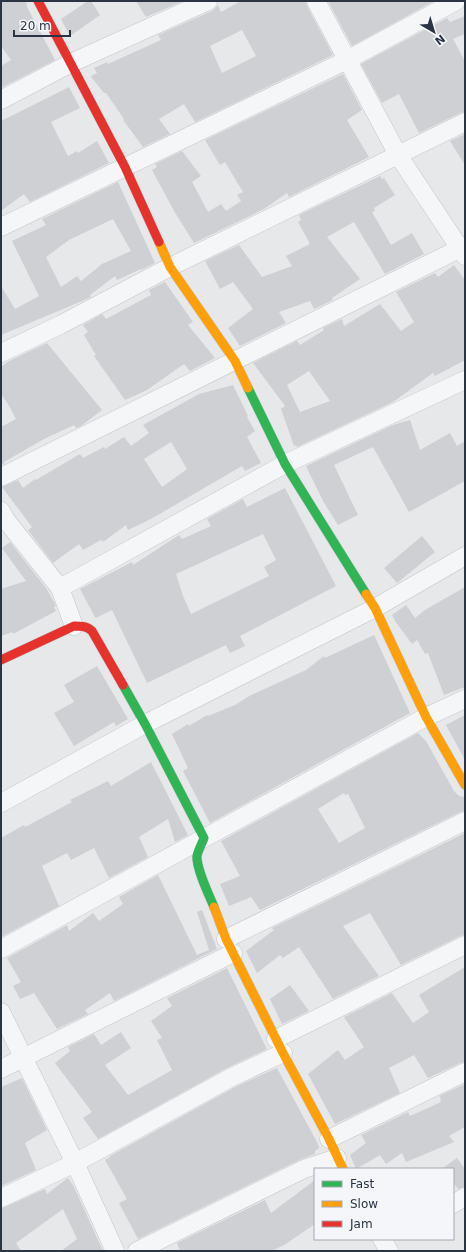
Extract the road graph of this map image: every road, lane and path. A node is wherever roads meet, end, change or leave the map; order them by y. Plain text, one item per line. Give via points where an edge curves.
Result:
1 (38, 1) edge
2 (208, 1) edge
3 (316, 1) edge
4 (456, 1) edge
5 (347, 60) junction
6 (71, 63) junction
7 (1, 100) edge
8 (465, 122) edge
9 (398, 155) junction
10 (125, 167) junction
11 (1, 227) edge
12 (463, 250) edge
13 (170, 267) junction
14 (1, 353) edge
15 (235, 361) junction
16 (465, 380) edge
17 (285, 464) junction
18 (1, 477) edge
19 (3, 518) edge
20 (465, 556) edge
21 (60, 588) junction
22 (375, 608) junction
23 (74, 626) junction
24 (1, 660) edge
25 (465, 699) edge
26 (426, 717) junction
27 (145, 724) junction
28 (465, 784) edge
29 (1, 802) edge
30 (465, 821) edge
31 (204, 838) junction
32 (465, 945) edge
33 (229, 946) junction
34 (1, 949) edge
35 (1, 1012) edge
36 (279, 1046) junction
37 (23, 1057) junction
38 (1, 1069) edge
39 (465, 1072) edge
40 (329, 1139) junction
41 (75, 1163) junction
42 (340, 1163) edge
43 (465, 1197) edge
44 (1, 1198) edge
45 (454, 1203) edge
46 (115, 1251) edge
47 (137, 1251) edge

1 - 6 street
2 - 6 street
3 - 5 street
4 - 5 street
5 - 9 street
5 - 10 street
6 - 7 street
6 - 10 street
8 - 9 street
9 - 12 street
9 - 13 street
10 - 11 street
10 - 13 street
12 - 15 street
13 - 14 street
13 - 15 street
15 - 17 street
15 - 18 street
16 - 17 street
17 - 21 street
17 - 22 street
19 - 21 street
20 - 22 street
21 - 23 street
22 - 26 street
22 - 27 street
23 - 24 street
23 - 27 street via 85,626 92,631
25 - 26 street
26 - 28 street
26 - 31 street
27 - 29 street
27 - 31 street
30 - 33 street
31 - 33 street via 197,858
31 - 34 street
32 - 36 street
33 - 36 street
33 - 37 street
35 - 37 street
36 - 40 street
36 - 41 street via 232,1076
37 - 38 street
37 - 41 street
39 - 40 street
40 - 42 street
41 - 44 street
41 - 46 street
42 - 47 street via 304,1169
43 - 45 street

